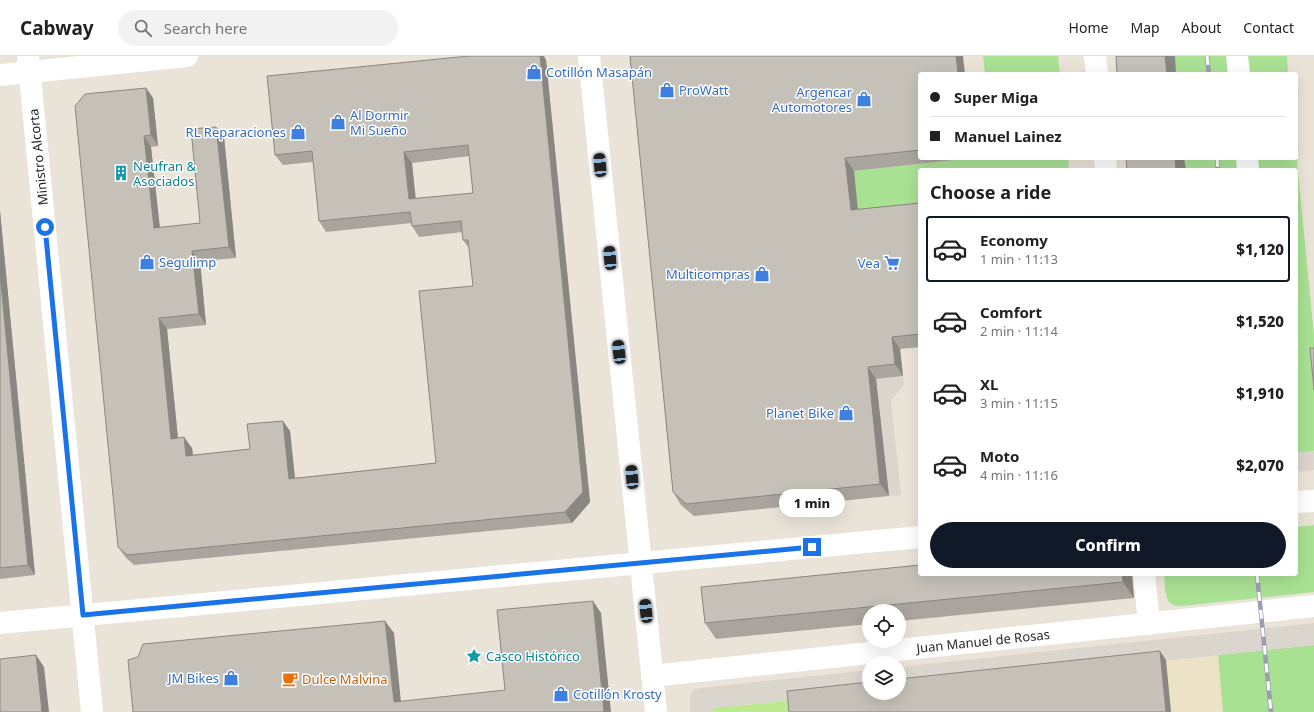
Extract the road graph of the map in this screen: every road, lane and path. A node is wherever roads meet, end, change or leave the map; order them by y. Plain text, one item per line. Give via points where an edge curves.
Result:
1 (187, 56) edge
2 (589, 56) edge
3 (1095, 56) edge
4 (1237, 56) edge
5 (29, 64) edge
6 (1097, 72) edge
7 (1239, 72) edge
8 (0, 75) edge
9 (1314, 501) edge
10 (1298, 502) edge
11 (918, 537) edge
12 (641, 563) junction
13 (1144, 576) edge
14 (1314, 606) edge
15 (83, 615) junction
16 (0, 623) edge
17 (1149, 624) junction
18 (652, 676) junction
19 (92, 712) edge
20 (656, 712) edge

1 - 5 street
2 - 12 street
3 - 6 street
4 - 7 street
5 - 8 street
5 - 15 street, Ministro Alcorta
9 - 10 street
11 - 12 street
12 - 15 street
12 - 18 street
13 - 17 street
14 - 17 street, Juan Manuel de Rosas
15 - 16 street
15 - 19 street, Ministro Alcorta
17 - 18 street, Juan Manuel de Rosas
18 - 20 street

